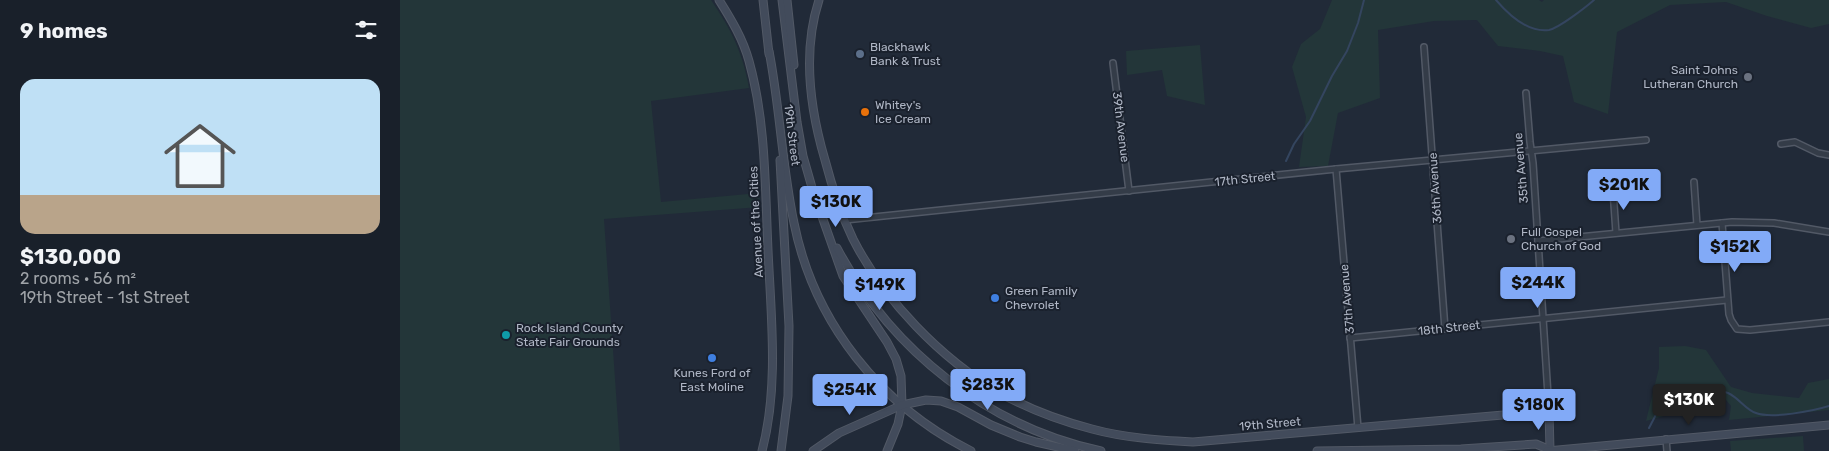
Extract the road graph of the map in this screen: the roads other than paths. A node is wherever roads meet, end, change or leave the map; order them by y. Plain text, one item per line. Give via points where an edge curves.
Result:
1 (719, 0) edge
2 (763, 0) edge
3 (782, 0) edge
4 (787, 0) edge
5 (819, 0) edge
6 (1424, 47) dead end
7 (769, 51) junction
8 (1113, 63) dead end
9 (1526, 93) dead end
10 (796, 110) junction
11 (1646, 140) dead end
12 (1781, 144) dead end
13 (1531, 152) junction
14 (1829, 155) edge
15 (1433, 160) junction
16 (1336, 169) junction
17 (1694, 182) dead end
18 (1129, 190) junction
19 (1612, 190) dead end
20 (844, 220) junction
21 (825, 223) junction
22 (1722, 223) junction
23 (1697, 226) junction
24 (1829, 232) edge
25 (1616, 233) junction
26 (1538, 241) junction
27 (1727, 300) junction
28 (1542, 319) junction
29 (1829, 322) edge
30 (1445, 329) junction
31 (1350, 338) junction
32 (902, 405) junction
33 (1549, 411) junction
34 (1829, 425) edge
35 (1358, 428) junction
36 (1666, 439) junction
37 (762, 451) edge
38 (782, 451) edge
39 (813, 451) edge
40 (887, 451) edge
41 (971, 451) edge
42 (1075, 451) edge
43 (1102, 451) edge
44 (1317, 451) edge
45 (1549, 451) edge
46 (1667, 451) edge

1 - 37 main road, Avenue of the Cities via 738,32 749,60 763,153 772,369 770,414
2 - 7 main road
3 - 10 main road
4 - 10 main road
5 - 20 main road via 810,49 810,86 822,152
6 - 15 street, 36th Avenue
7 - 32 main road, 19th Street via 789,196 805,263 834,327 870,374
7 - 38 main road via 783,199 789,314 788,396
8 - 18 street, 39th Avenue
9 - 13 street, 35th Avenue
10 - 21 main road via 803,156
11 - 13 street, 17th Street
12 - 14 street via 1795,142
13 - 15 street, 17th Street
13 - 26 street, 35th Avenue
15 - 16 street, 17th Street
15 - 30 street, 36th Avenue
16 - 18 street, 17th Street
16 - 31 street, 37th Avenue
17 - 23 street
18 - 20 street, 17th Street
19 - 25 street
20 - 35 main road, 19th Street via 867,263 909,318 959,365 1000,393 1038,411 1093,430 1153,440 1193,442
21 - 32 main road via 843,276 896,359 901,376
21 - 43 main road via 872,304 933,368 963,391 1018,422 1060,440
22 - 23 street
22 - 24 street via 1762,222
22 - 27 street
23 - 25 street
25 - 26 street
26 - 28 street, 35th Avenue
27 - 28 street, 18th Street
27 - 29 street via 1730,320 1737,329
28 - 30 street, 18th Street
28 - 33 street, 35th Avenue
30 - 31 street, 18th Street
31 - 35 street, 37th Avenue
32 - 39 main road via 839,433
32 - 40 main road
32 - 41 main road, 19th Street
32 - 42 main road via 926,400 941,401 1020,437
33 - 35 main road, 19th Street
33 - 45 main road, 35th Avenue
34 - 36 main road
36 - 45 main road
36 - 46 street
44 - 45 main road via 1461,449 1536,444

